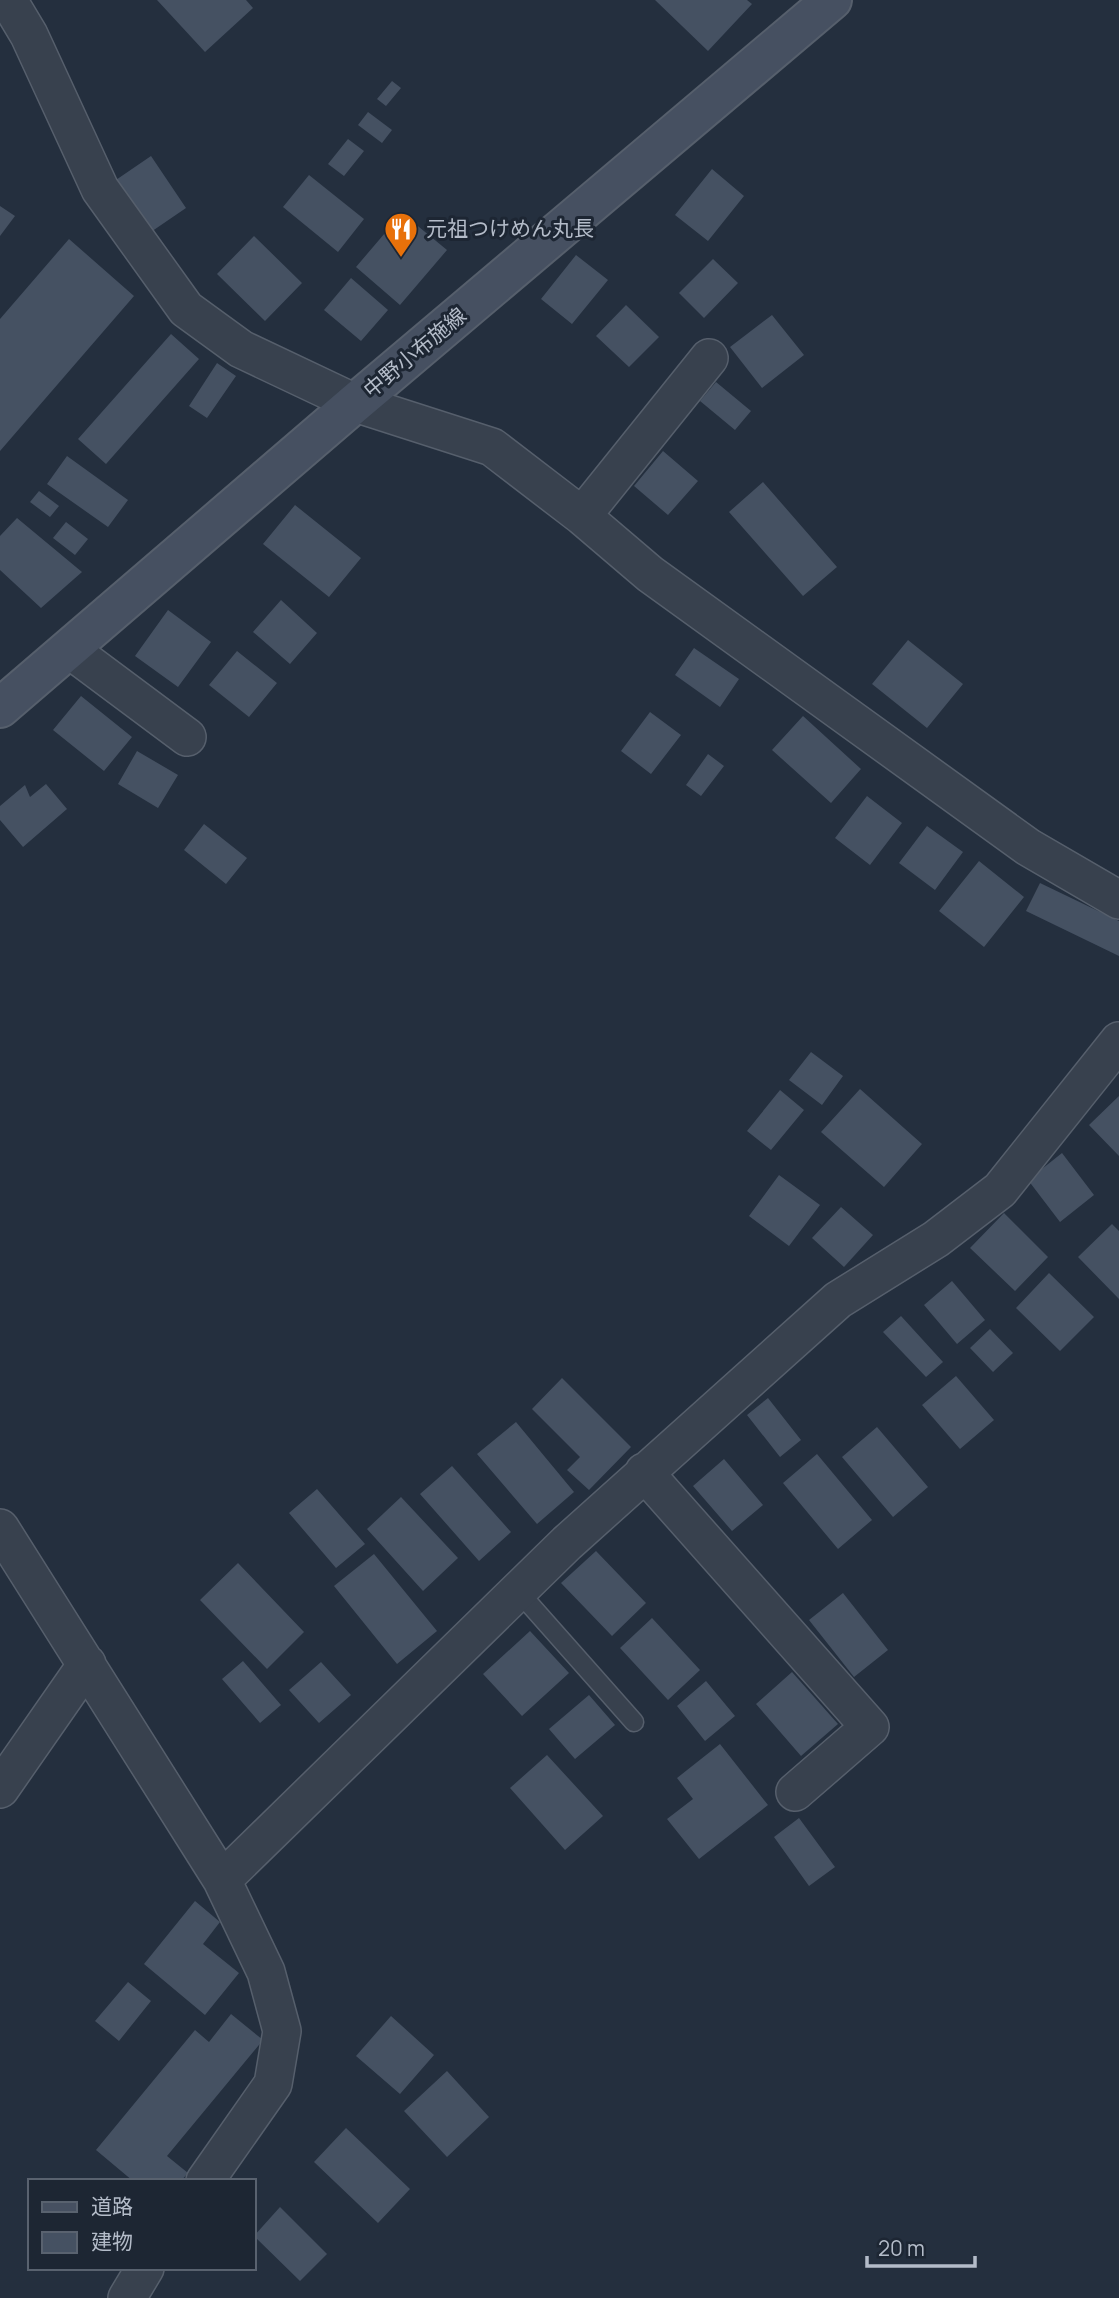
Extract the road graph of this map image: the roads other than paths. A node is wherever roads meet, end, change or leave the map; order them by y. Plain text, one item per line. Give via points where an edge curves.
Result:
1 (8, 0) edge
2 (832, 0) edge
3 (709, 358) dead end
4 (355, 403) junction
5 (582, 516) junction
6 (69, 649) junction
7 (0, 708) edge
8 (187, 737) dead end
9 (1119, 900) edge
10 (1119, 1041) edge
11 (645, 1472) junction
12 (0, 1528) edge
13 (519, 1591) junction
14 (87, 1664) junction
15 (634, 1722) dead end
16 (0, 1789) edge
17 (795, 1792) dead end
18 (222, 1880) junction
19 (206, 2179) edge
20 (144, 2270) edge
21 (127, 2298) edge

1 - 4 street via 29,35 100,189 186,309 241,349
2 - 4 main road, 中野小布施線
3 - 5 street
4 - 5 street via 492,447
4 - 6 main road, 中野小布施線
5 - 9 street via 650,574 1017,839
6 - 7 main road, 中野小布施線
6 - 8 street
10 - 11 street via 1000,1190 936,1239 838,1300
11 - 13 street
11 - 17 street via 870,1727
12 - 14 street
13 - 15 lane
13 - 18 street
14 - 16 street
14 - 18 street
18 - 19 street via 266,1972 282,2031 273,2084
20 - 21 street

